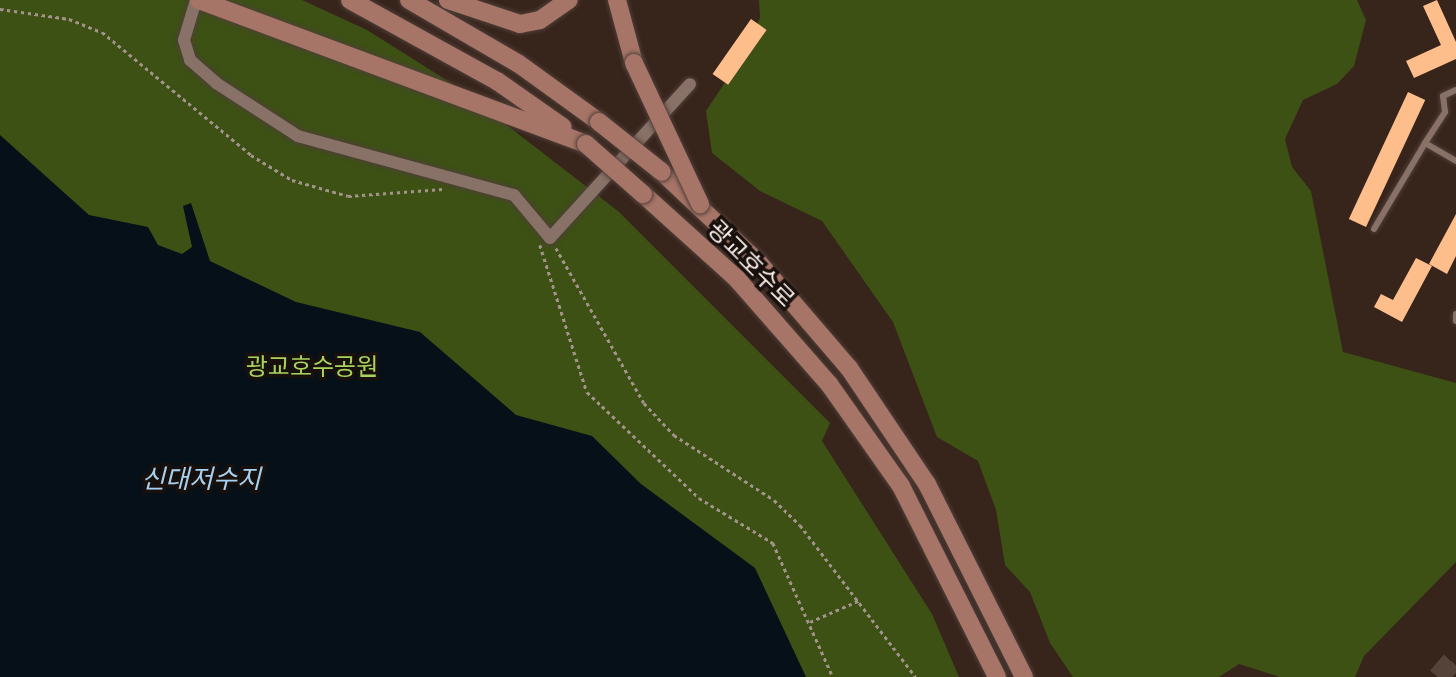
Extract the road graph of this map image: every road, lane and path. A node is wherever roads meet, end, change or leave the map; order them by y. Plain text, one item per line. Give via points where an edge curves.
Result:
1 (197, 0) edge
2 (350, 0) edge
3 (409, 0) edge
4 (448, 0) edge
5 (569, 0) edge
6 (617, 0) edge
7 (0, 9) edge
8 (690, 84) dead end
9 (1456, 90) edge
10 (1426, 143) junction
11 (586, 144) junction
12 (1456, 161) edge
13 (450, 190) dead end
14 (700, 204) junction
15 (1374, 229) dead end
16 (536, 234) dead end
17 (550, 238) junction
18 (1456, 314) edge
19 (1456, 321) edge
20 (860, 600) junction
21 (810, 622) junction
22 (833, 677) edge
23 (916, 677) edge
24 (997, 677) edge
25 (1024, 677) edge

1 - 11 main road
1 - 17 street via 184,40 190,60 216,83 298,135 514,195
2 - 11 main road, 광교호수로 via 497,81
3 - 14 main road, 광교호수로, bridge via 519,64
4 - 5 main road via 520,24 540,20
6 - 14 main road, bridge via 634,63
7 - 13 path via 59,17 102,32 251,155 292,180 348,196
8 - 17 street
9 - 10 lane via 1443,96 1445,112
10 - 12 lane
10 - 15 lane
11 - 24 main road, 광교호수로, bridge via 737,279 836,394 901,486
14 - 25 main road, 광교호수로 via 803,313 880,412 968,557
16 - 21 path via 587,392 699,498 773,543
17 - 20 path via 644,403 674,435 774,500
18 - 19 lane
20 - 21 path
20 - 23 path
21 - 22 path

